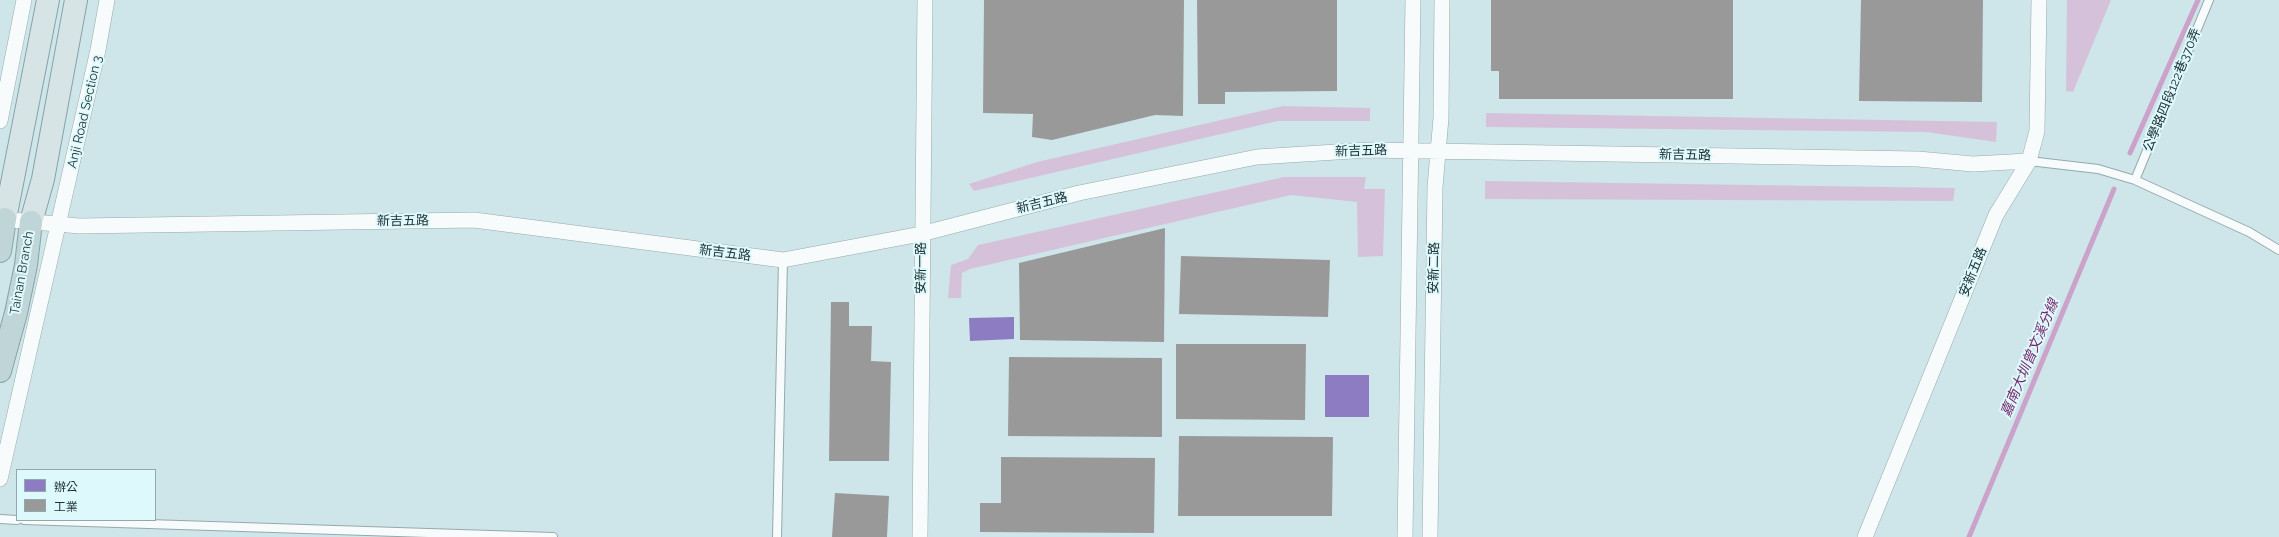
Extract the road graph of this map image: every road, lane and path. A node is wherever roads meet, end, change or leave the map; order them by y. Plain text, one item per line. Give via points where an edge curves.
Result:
1 (24, 0) edge
2 (48, 0) edge
3 (76, 0) edge
4 (107, 0) edge
5 (925, 0) edge
6 (1413, 0) edge
7 (1442, 0) edge
8 (2039, 0) edge
9 (2209, 0) edge
10 (0, 121) edge
11 (1411, 151) junction
12 (1438, 152) junction
13 (2029, 161) junction
14 (2135, 180) junction
15 (3, 219) edge
16 (31, 222) junction
17 (58, 224) junction
18 (921, 234) junction
19 (2279, 250) edge
20 (0, 251) edge
21 (783, 260) junction
22 (0, 371) edge
23 (0, 479) edge
24 (0, 519) edge
25 (16, 520) edge
26 (55, 521) edge
27 (553, 537) edge
28 (777, 537) edge
29 (920, 537) edge
30 (1405, 537) edge
31 (1430, 537) edge
32 (1865, 537) edge

1 - 10 street
2 - 15 main road
3 - 16 main road, Anji Road Section 3 via 43,179
4 - 17 street, Anji Road Section 3
5 - 18 street, 安新一路
6 - 11 street, 安新二路
7 - 12 street, 安新二路
8 - 13 street, 安新五路 via 2037,132
9 - 14 lane, 公學路四段122巷370弄
11 - 12 street, 新吉五路
11 - 18 street, 新吉五路 via 1368,150 1257,157 1079,193
11 - 30 street, 安新二路
12 - 13 street, 新吉五路 via 1918,159 1973,164
12 - 31 street, 安新二路 via 1435,186
13 - 14 lane via 2098,169
13 - 32 street, 安新五路 via 1996,215
14 - 19 lane via 2249,232
15 - 16 street, 新吉五路
15 - 20 highway, Tainan Branch
16 - 17 street, 新吉五路
16 - 22 highway, Tainan Branch via 18,306
17 - 21 street, 新吉五路 via 79,226 474,220
17 - 23 street, Anji Road Section 3
18 - 21 street, 新吉五路
18 - 29 street, 安新一路
21 - 28 lane
24 - 25 lane
26 - 27 lane

